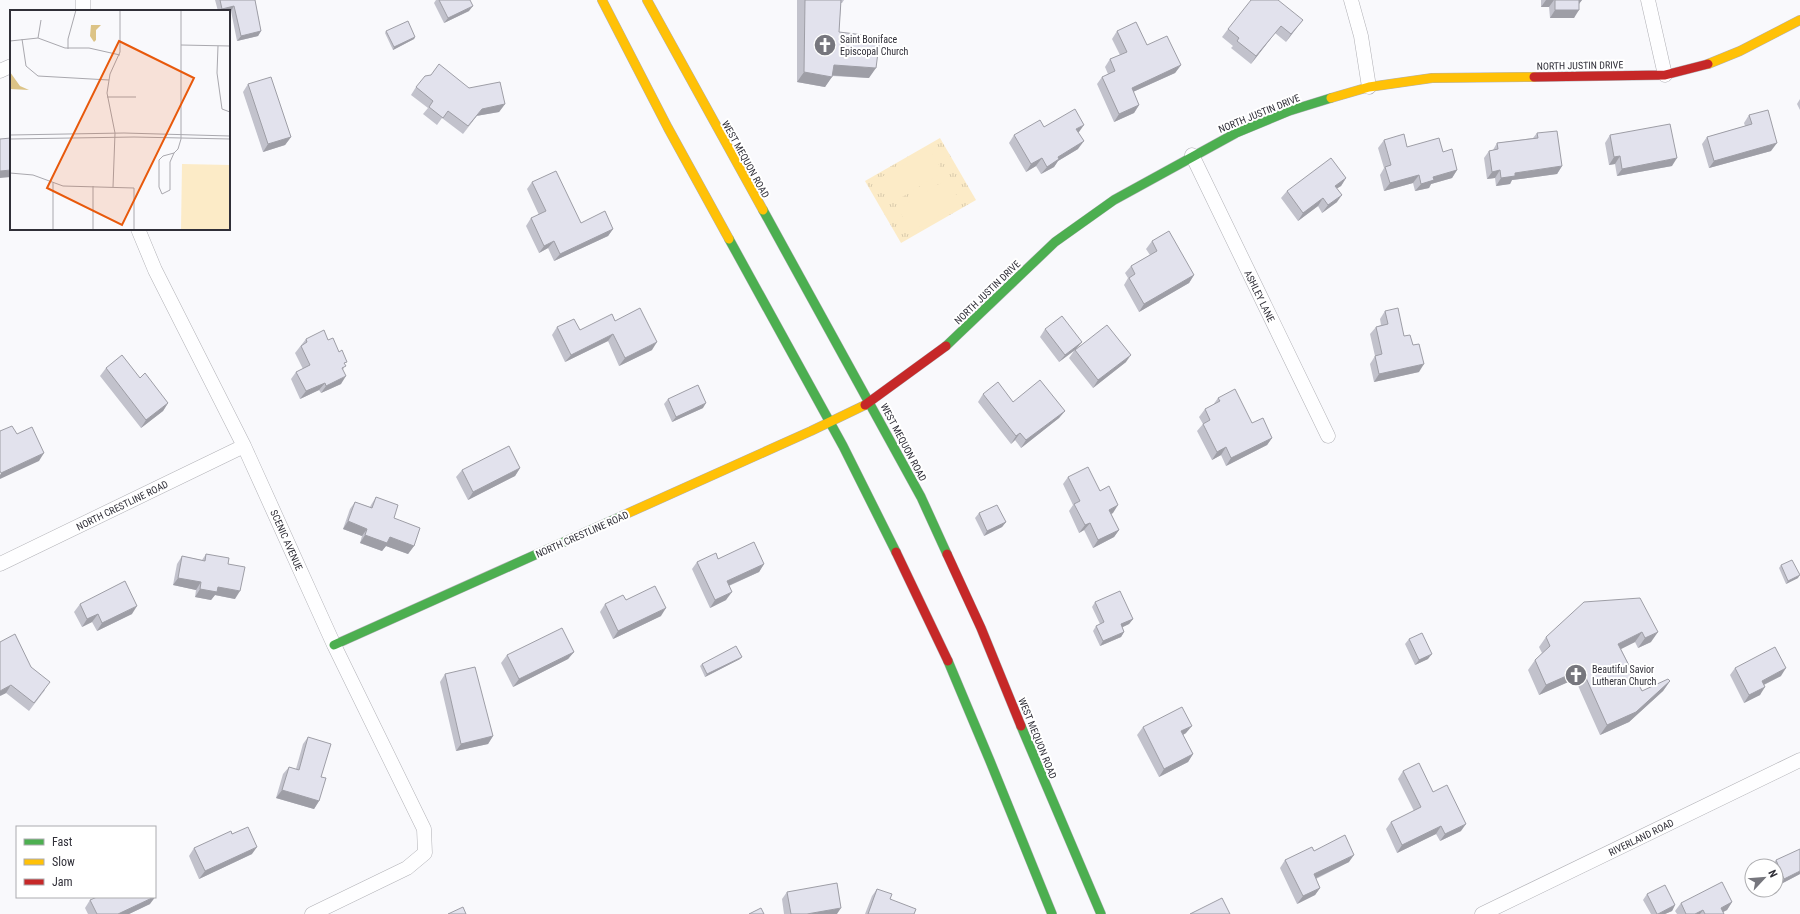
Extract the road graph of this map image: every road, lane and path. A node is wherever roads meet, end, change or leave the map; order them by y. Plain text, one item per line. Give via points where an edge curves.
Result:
1 (602, 0) edge
2 (647, 0) edge
3 (1351, 0) edge
4 (1648, 0) edge
5 (1800, 20) edge
6 (10, 66) edge
7 (0, 71) edge
8 (1665, 75) junction
9 (1369, 87) junction
10 (1192, 155) junction
11 (138, 230) edge
12 (870, 402) junction
13 (830, 422) junction
14 (1328, 436) dead end
15 (244, 446) junction
16 (0, 564) edge
17 (334, 645) junction
18 (1800, 760) edge
19 (312, 914) edge
20 (1052, 914) edge
21 (1101, 914) edge
22 (1482, 914) edge

1 - 13 main road via 661,115
2 - 12 main road, WEST MEQUON ROAD
3 - 9 street via 1361,36
4 - 8 street
5 - 8 main road, NORTH JUSTIN DRIVE via 1740,51 1703,66
6 - 7 street
8 - 9 main road, NORTH JUSTIN DRIVE via 1432,78
9 - 10 main road, NORTH JUSTIN DRIVE via 1289,111
10 - 12 main road, NORTH JUSTIN DRIVE via 1114,200 1055,242 954,340
10 - 14 street, ASHLEY LANE
11 - 15 street, SCENIC AVENUE via 155,270
12 - 13 main road, NORTH JUSTIN DRIVE
12 - 21 main road, WEST MEQUON ROAD via 921,497 981,628
13 - 17 main road, NORTH CRESTLINE ROAD
13 - 20 main road via 925,610 969,710
15 - 16 street, NORTH CRESTLINE ROAD
15 - 17 street, SCENIC AVENUE
17 - 19 street, SCENIC AVENUE via 424,829 425,853 407,868
18 - 22 street, RIVERLAND ROAD

